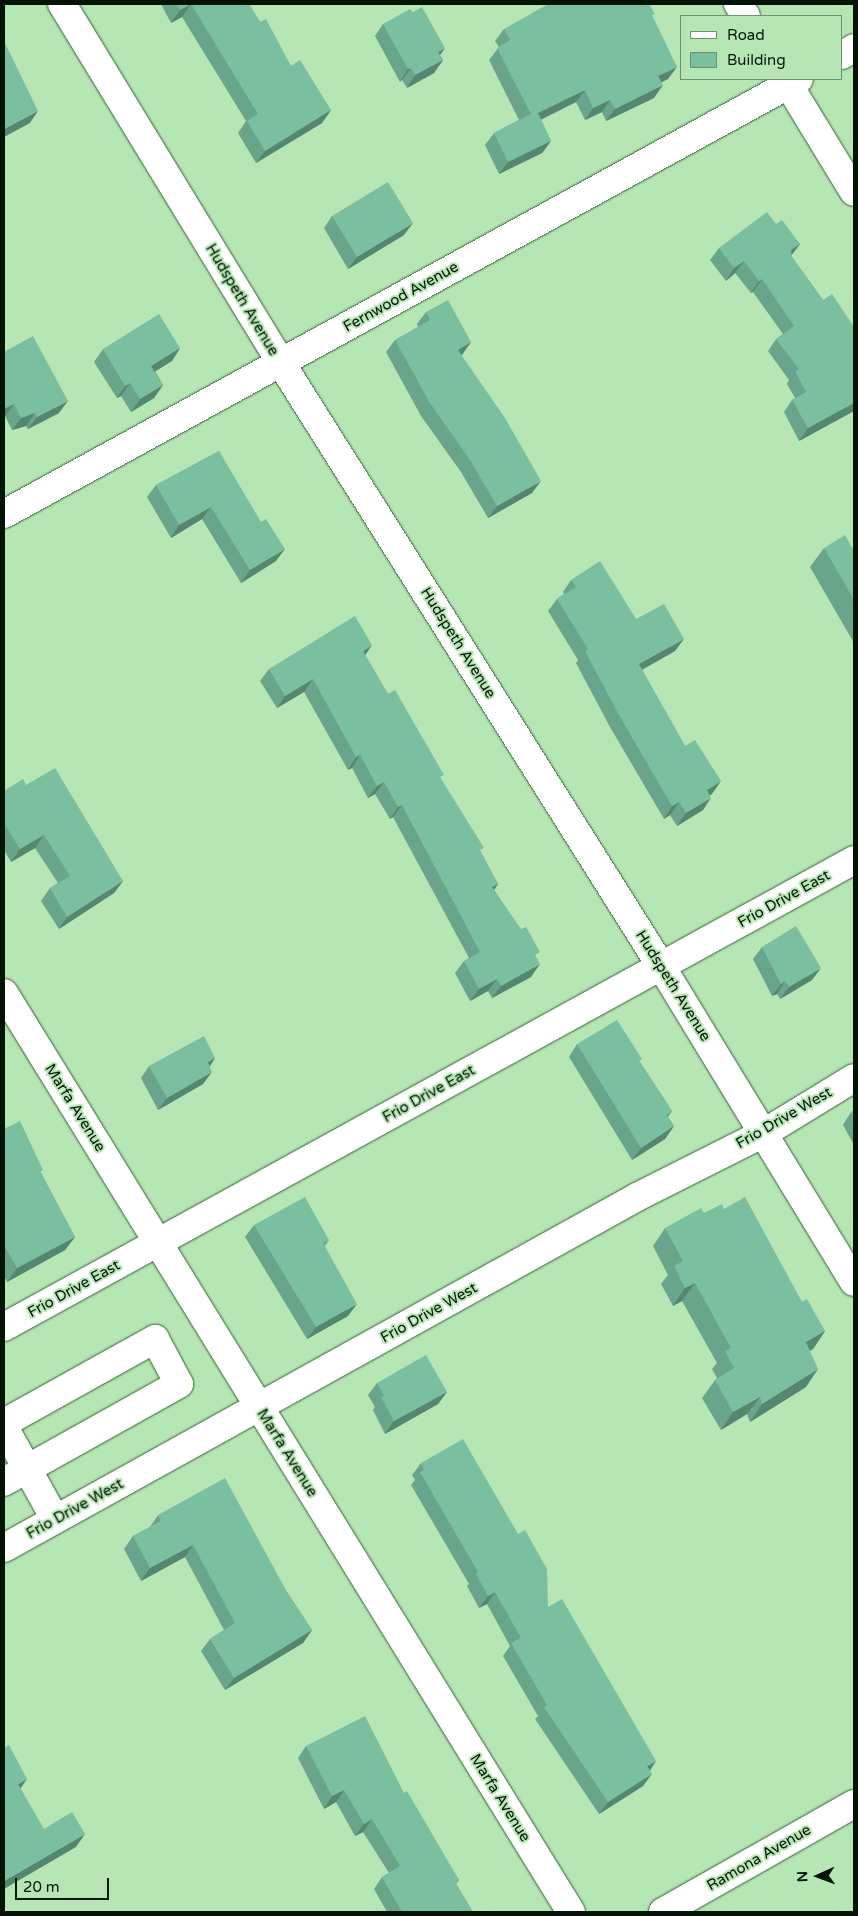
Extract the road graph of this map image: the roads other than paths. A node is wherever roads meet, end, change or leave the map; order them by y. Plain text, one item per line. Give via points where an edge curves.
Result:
1 (62, 4) edge
2 (738, 4) edge
3 (745, 15) edge
4 (854, 48) edge
5 (843, 54) edge
6 (790, 81) edge
7 (854, 192) edge
8 (281, 363) junction
9 (4, 514) edge
10 (854, 860) edge
11 (661, 966) junction
12 (4, 994) edge
13 (854, 1078) edge
14 (764, 1133) junction
15 (159, 1242) junction
16 (854, 1282) edge
17 (4, 1327) edge
18 (260, 1409) junction
19 (4, 1423) edge
20 (4, 1427) edge
21 (28, 1469) junction
22 (4, 1482) edge
23 (55, 1519) junction
24 (4, 1548) edge
25 (854, 1804) edge
26 (571, 1912) edge
27 (663, 1912) edge

1 - 8 street, Hudspeth Avenue
2 - 3 street
4 - 5 street
6 - 7 street
6 - 8 street, Fernwood Avenue
8 - 9 street, Fernwood Avenue
8 - 11 street, Hudspeth Avenue
10 - 11 street, Frio Drive East
11 - 14 street, Hudspeth Avenue
11 - 15 street, Frio Drive East
12 - 15 street, Marfa Avenue
13 - 14 street, Frio Drive West
14 - 16 street, Hudspeth Avenue
14 - 18 street, Frio Drive West via 637,1197
15 - 17 street, Frio Drive East
15 - 18 street, Marfa Avenue
18 - 23 street, Frio Drive West
18 - 26 street, Marfa Avenue
19 - 21 street via 155,1339 179,1384
20 - 21 street
21 - 22 street
21 - 23 street
23 - 24 street, Frio Drive West
25 - 27 street, Ramona Avenue

